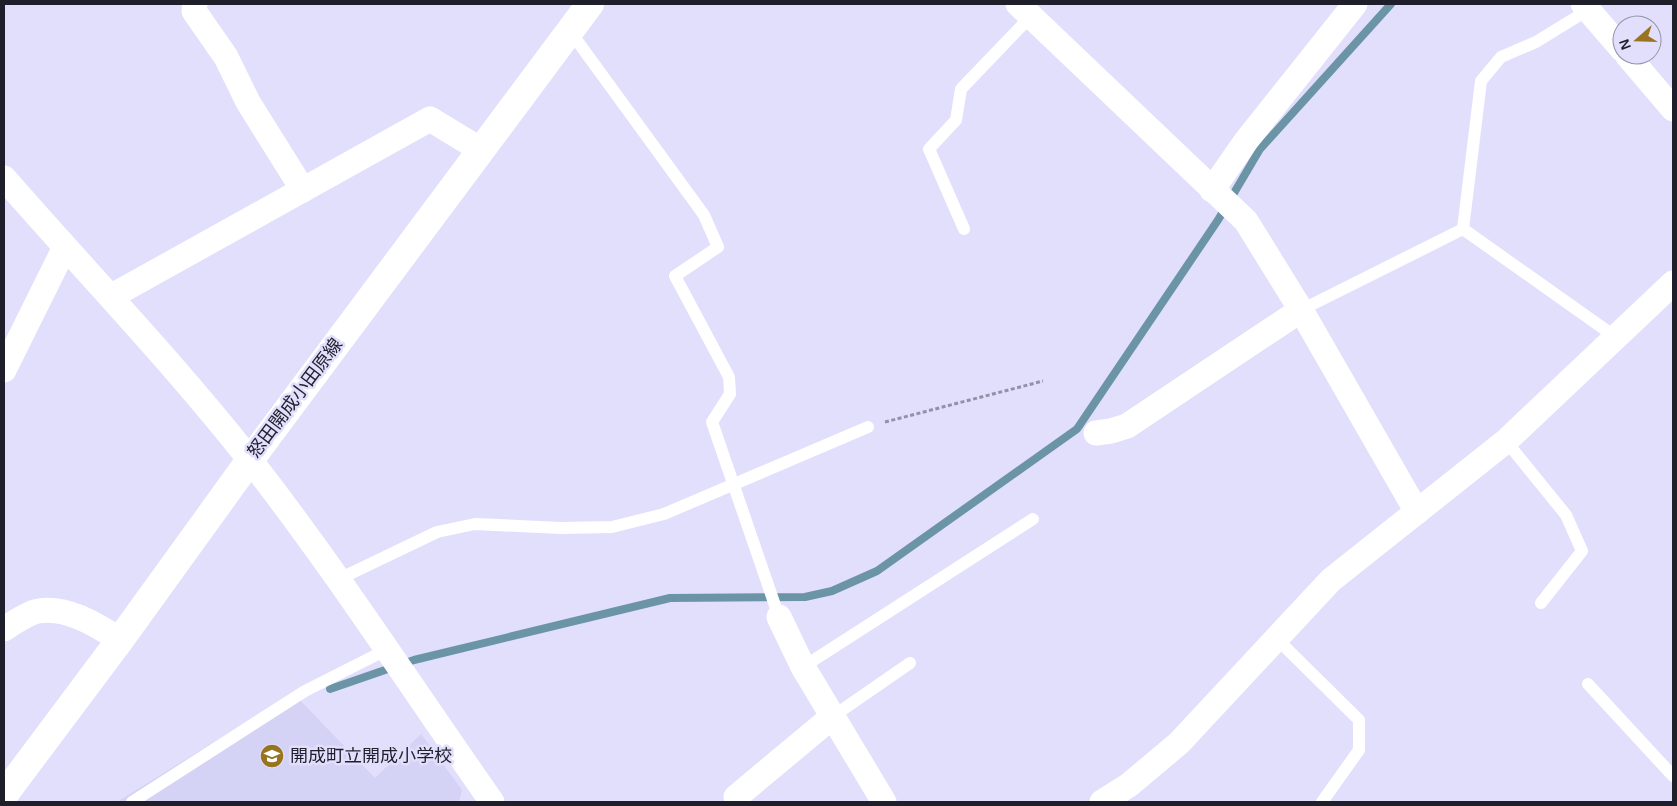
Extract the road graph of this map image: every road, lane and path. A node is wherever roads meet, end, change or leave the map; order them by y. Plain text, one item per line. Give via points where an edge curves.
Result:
1 (196, 4) edge
2 (590, 4) edge
3 (1355, 4) edge
4 (1585, 7) edge
5 (1025, 10) edge
6 (570, 31) junction
7 (1612, 38) edge
8 (1636, 65) edge
9 (1673, 109) edge
10 (481, 150) junction
11 (4, 178) edge
12 (303, 190) junction
13 (1212, 190) junction
14 (964, 229) dead end
15 (1463, 229) junction
16 (65, 247) junction
17 (1673, 282) edge
18 (112, 296) junction
19 (1301, 310) junction
20 (1617, 338) junction
21 (4, 370) edge
22 (1044, 381) dead end
23 (868, 427) joint
24 (1096, 433) dead end
25 (1506, 441) junction
26 (250, 460) junction
27 (734, 484) junction
28 (1417, 512) junction
29 (1033, 519) dead end
30 (339, 579) junction
31 (1541, 603) dead end
32 (779, 617) joint
33 (4, 629) edge
34 (1276, 638) junction
35 (120, 640) junction
36 (386, 650) junction
37 (910, 663) dead end
38 (803, 667) junction
39 (1588, 684) dead end
40 (832, 717) junction
41 (1673, 776) edge
42 (4, 795) edge
43 (736, 797) dead end
44 (132, 802) edge
45 (492, 802) edge
46 (884, 802) edge
47 (1102, 802) edge
48 (1322, 802) edge

1 - 12 street via 194,11 226,57 248,102
2 - 6 main road, 怒田開成小田原線
3 - 13 street via 1246,141
4 - 7 street
4 - 15 lane via 1536,42 1501,57 1480,81
5 - 13 street
5 - 14 lane via 961,88 956,120 929,149
6 - 10 main road, 怒田開成小田原線
6 - 27 lane via 704,216 718,247 675,276 729,377 730,394 712,422
8 - 9 street
10 - 12 street via 430,119
10 - 26 main road, 怒田開成小田原線
11 - 16 street
12 - 18 street
13 - 19 street via 1246,220
15 - 19 lane
15 - 20 lane
16 - 18 street
16 - 21 street
17 - 20 street
18 - 26 street
19 - 24 street via 1127,426
19 - 28 street
20 - 25 street
22 - 23 path
23 - 27 lane
25 - 28 street
25 - 31 lane via 1566,516 1582,551
26 - 30 street
26 - 35 main road, 怒田開成小田原線
27 - 30 lane via 664,514 612,526 561,528 474,524 437,532
27 - 32 lane
28 - 34 street via 1331,580
29 - 38 lane
30 - 36 street
32 - 38 street
33 - 35 street via 35,612 61,612 93,623
34 - 47 street via 1179,742 1129,785
34 - 48 lane via 1359,720 1359,750
35 - 42 main road, 怒田開成小田原線
36 - 44 lane via 305,692
36 - 45 street
37 - 40 lane
38 - 40 street
39 - 41 lane
40 - 43 street
40 - 46 street

